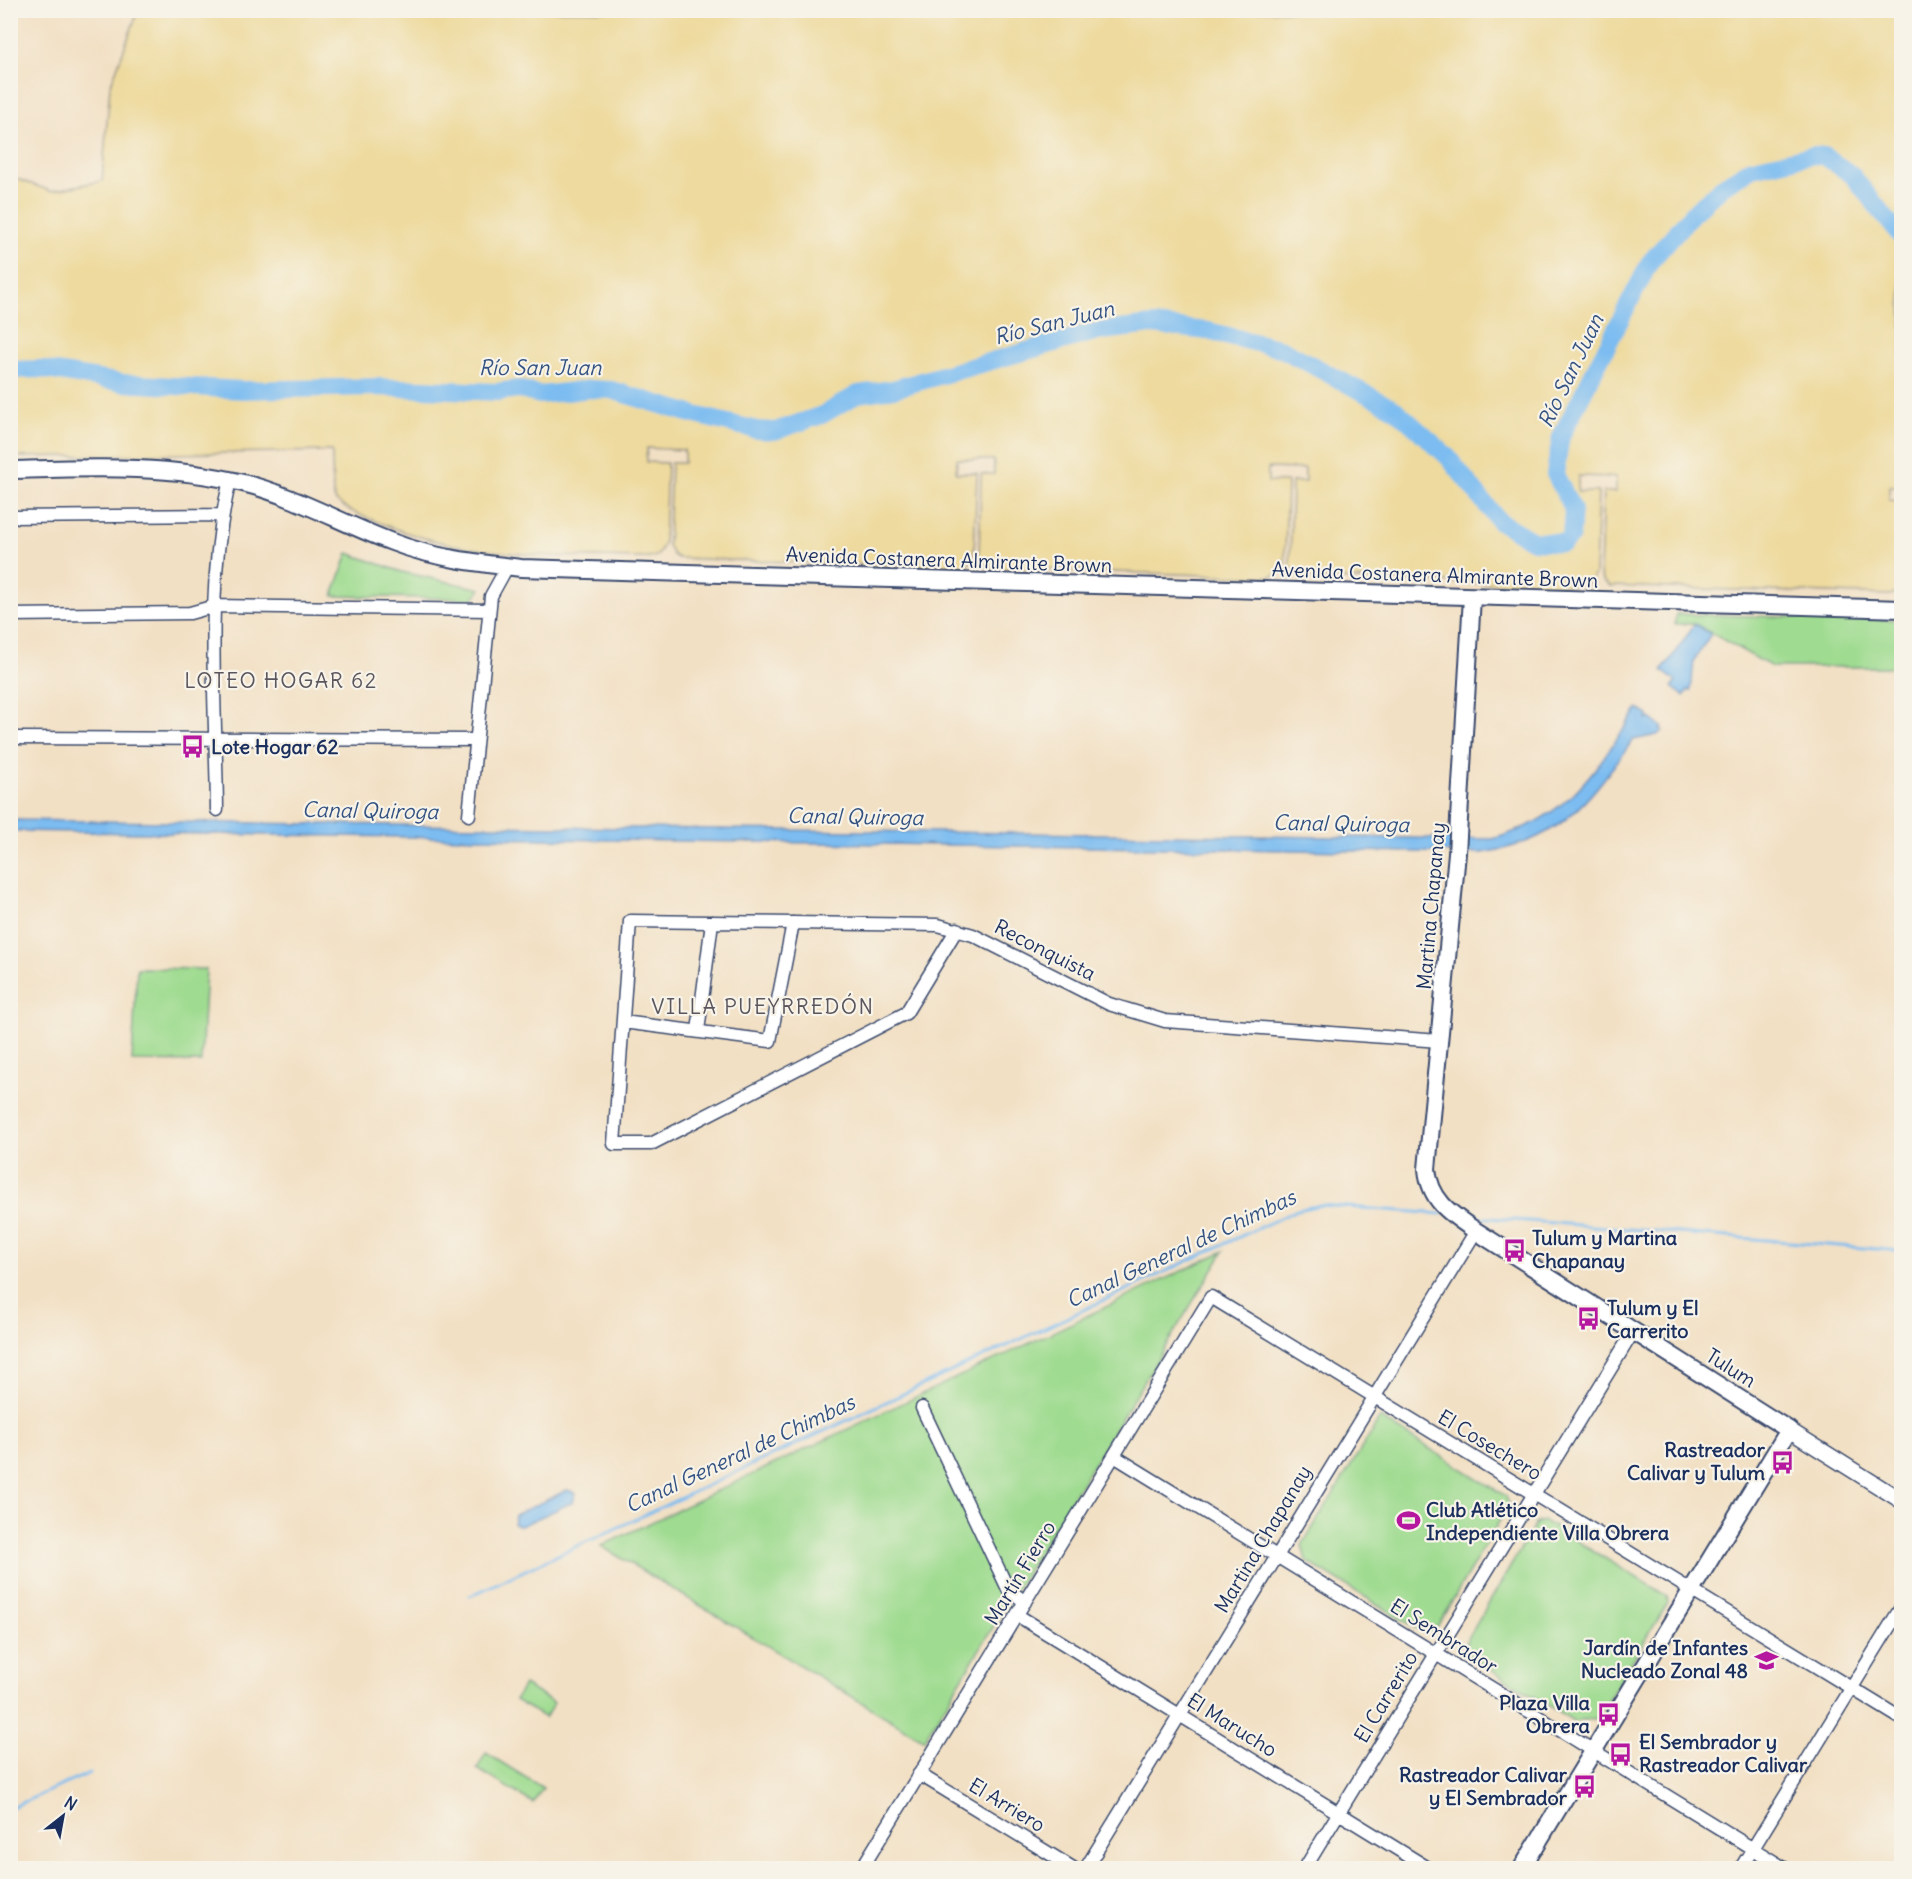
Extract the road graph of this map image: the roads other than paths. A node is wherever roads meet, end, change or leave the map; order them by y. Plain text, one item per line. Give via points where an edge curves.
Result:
1 (10, 470) edge
2 (230, 480) junction
3 (221, 515) junction
4 (10, 517) edge
5 (507, 567) junction
6 (1472, 597) junction
7 (215, 606) junction
8 (1902, 609) edge
9 (489, 610) junction
10 (10, 615) edge
11 (10, 738) edge
12 (216, 739) junction
13 (476, 740) junction
14 (217, 810) dead end
15 (469, 814) dead end
16 (712, 922) junction
17 (793, 923) junction
18 (957, 929) junction
19 (623, 1022) junction
20 (698, 1031) junction
21 (1440, 1041) junction
22 (1452, 1214) joint
23 (1476, 1231) junction
24 (1211, 1298) joint
25 (1633, 1332) junction
26 (1375, 1397) junction
27 (922, 1408) dead end
28 (1789, 1430) junction
29 (1114, 1456) junction
30 (1533, 1494) junction
31 (1902, 1501) edge
32 (1277, 1557) junction
33 (1691, 1591) junction
34 (1025, 1602) junction
35 (1902, 1606) edge
36 (1017, 1615) junction
37 (1436, 1654) junction
38 (1851, 1688) junction
39 (1180, 1716) junction
40 (1902, 1719) edge
41 (1594, 1751) junction
42 (919, 1774) junction
43 (1338, 1814) junction
44 (1753, 1849) junction
45 (862, 1869) edge
46 (1073, 1869) edge
47 (1086, 1869) edge
48 (1305, 1869) edge
49 (1428, 1869) edge
50 (1522, 1869) edge
51 (1741, 1869) edge
52 (1784, 1869) edge

1 - 2 main road, Avenida Costanera Almirante Brown via 145,469
2 - 3 street
2 - 5 main road, Avenida Costanera Almirante Brown via 291,498 406,547
3 - 4 street
3 - 7 street
5 - 6 main road, Avenida Costanera Almirante Brown
5 - 9 street via 490,596
6 - 8 main road, Avenida Costanera Almirante Brown
6 - 21 main road, Martina Chapanay
7 - 9 street
7 - 10 street via 190,613
7 - 12 street
9 - 13 street
11 - 12 street
12 - 13 street
12 - 14 street
13 - 15 street
16 - 17 street, Reconquista
16 - 19 street, Reconquista via 630,921
16 - 20 street
17 - 18 street, Reconquista via 938,925
17 - 20 street via 770,1041
18 - 19 street via 906,1013 651,1144 614,1144
18 - 21 street, Reconquista via 1109,1004 1165,1021
19 - 20 street
21 - 22 main road, Martina Chapanay via 1426,1169 1434,1195
22 - 23 main road, Tulum
23 - 25 main road, Tulum
23 - 26 street, Martina Chapanay
24 - 26 street, El Cosechero
24 - 29 street, Martín Fierro
25 - 28 main road, Tulum
25 - 30 street, El Carrerito
26 - 30 street, El Cosechero
26 - 32 street, Martina Chapanay
27 - 34 street via 1008,1589
28 - 31 street, Tulum
28 - 33 main road
29 - 32 street, El Sembrador
29 - 34 street, Martín Fierro
30 - 33 street, El Cosechero
30 - 37 street, El Carrerito
32 - 37 street, El Sembrador
32 - 39 street, Martina Chapanay
33 - 38 street, El Cosechero
33 - 41 main road
34 - 36 street, Martín Fierro
35 - 38 street
36 - 39 street, El Marucho
36 - 42 street, Martín Fierro
37 - 41 street, El Sembrador
37 - 43 street, El Carrerito
38 - 40 street, El Cosechero
38 - 44 street
39 - 43 street, El Marucho
39 - 47 street, Martina Chapanay
41 - 44 street, El Sembrador
41 - 50 main road
42 - 45 street, Martín Fierro
42 - 46 street, El Arriero
43 - 48 street, El Carrerito
43 - 49 street, El Marucho
44 - 51 street
44 - 52 street, El Sembrador

